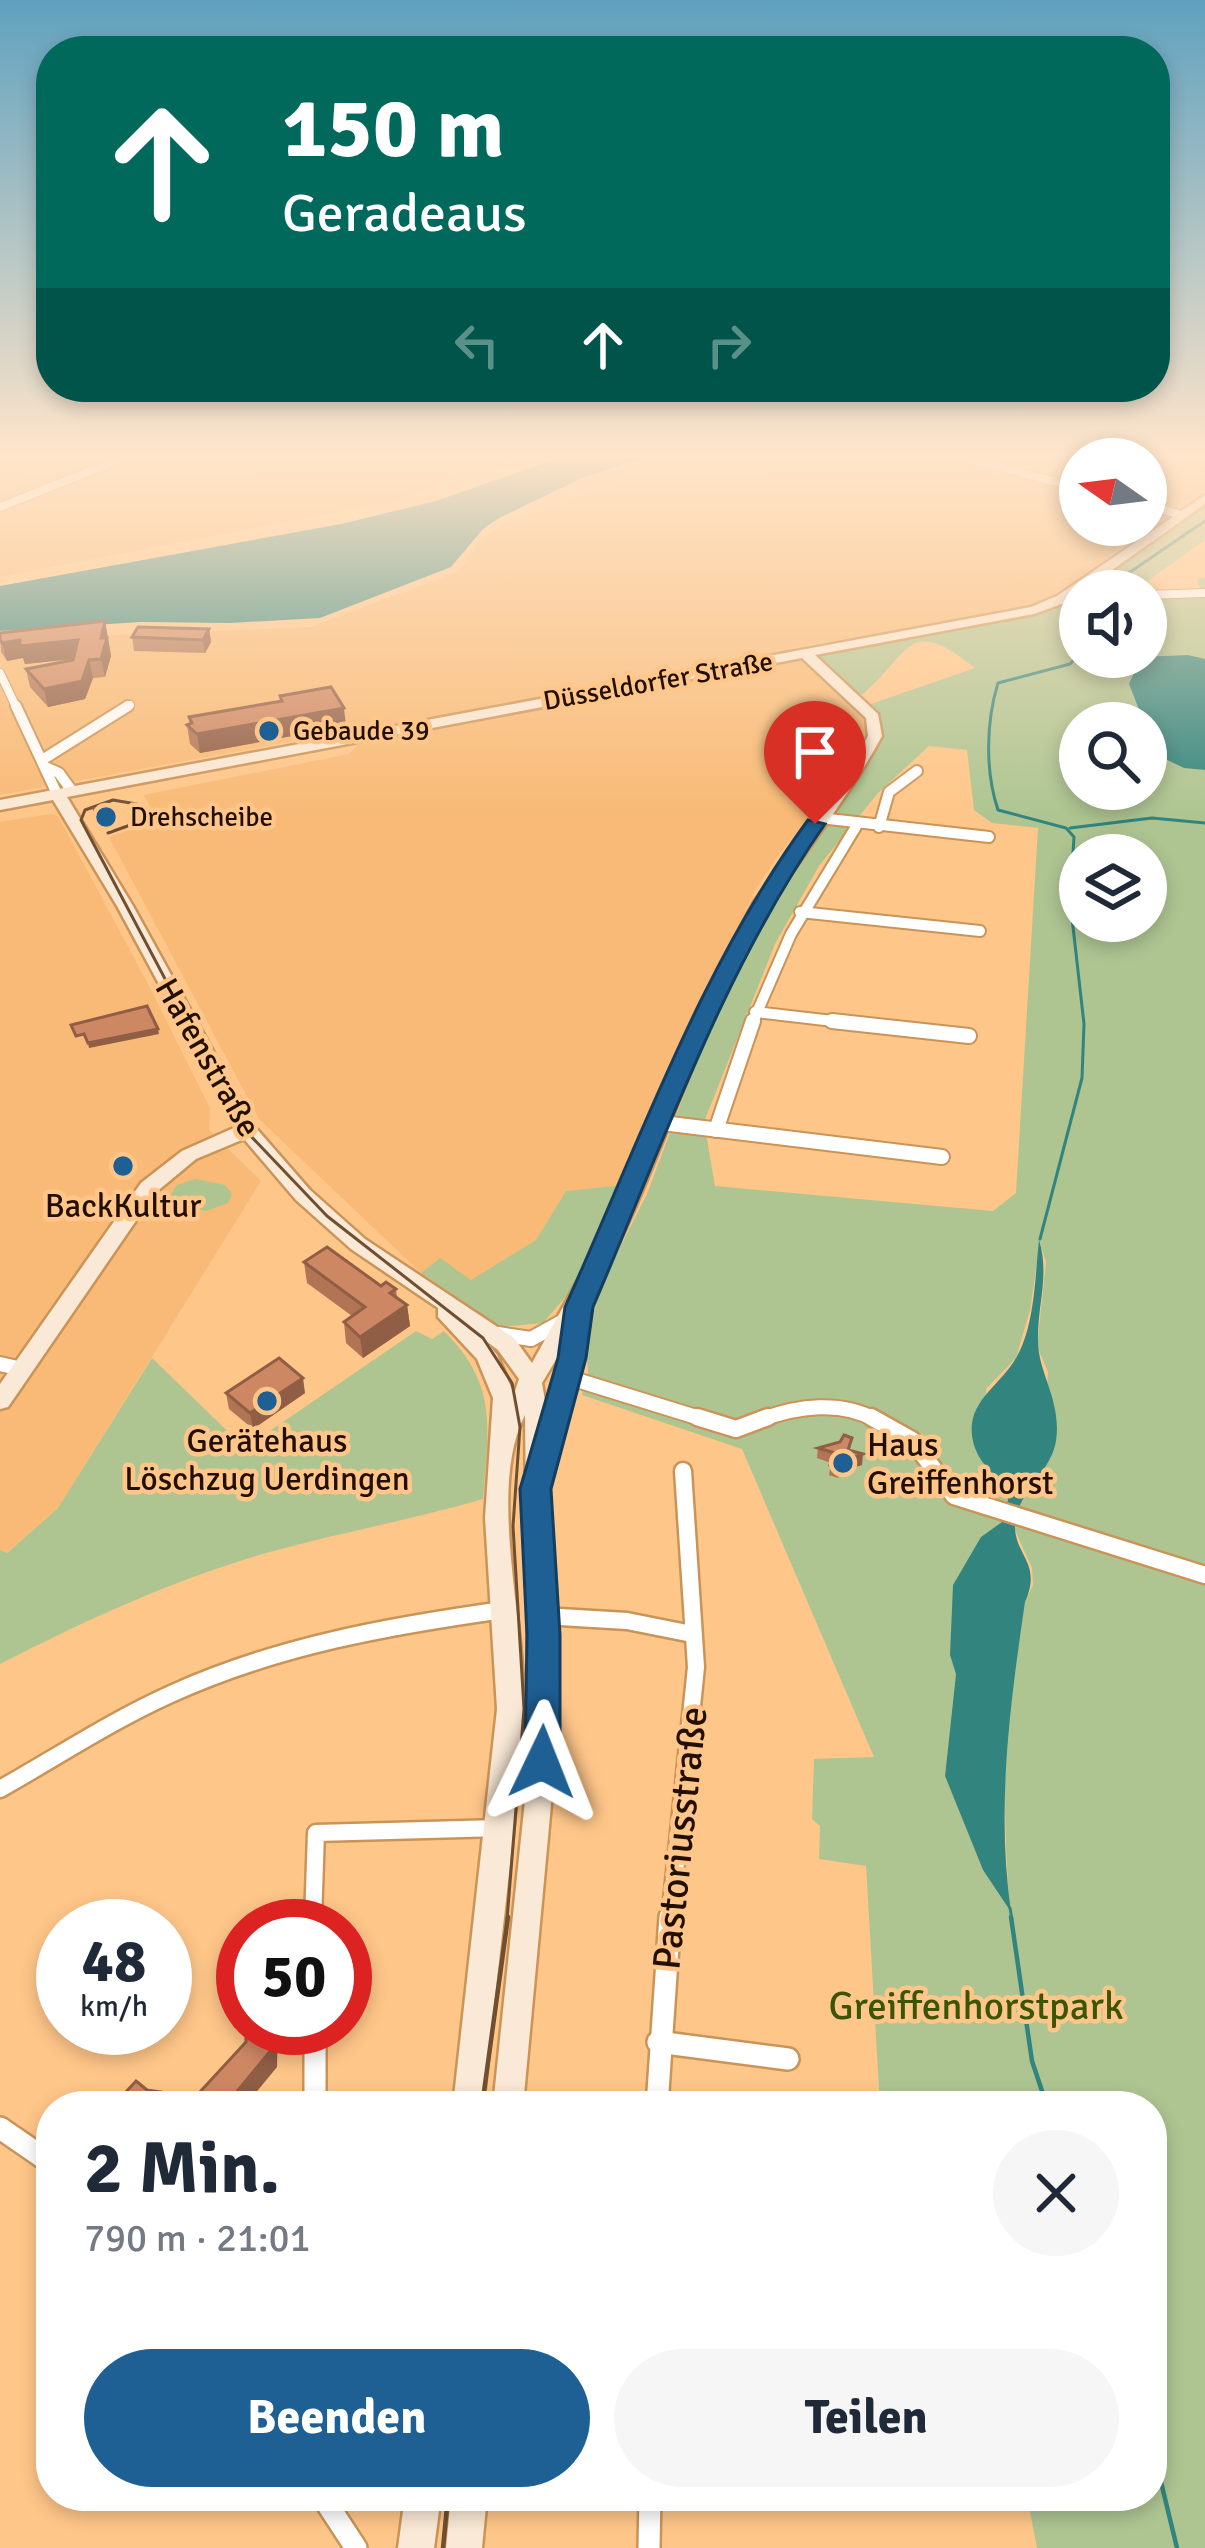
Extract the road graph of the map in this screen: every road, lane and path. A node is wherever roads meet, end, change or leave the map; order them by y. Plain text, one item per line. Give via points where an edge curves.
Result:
1 (1205, 593) edge
2 (1167, 595) edge
3 (1059, 597) edge
4 (806, 654) junction
5 (0, 673) edge
6 (130, 705) dead end
7 (45, 764) junction
8 (917, 771) dead end
9 (67, 797) junction
10 (0, 809) edge
11 (817, 821) junction
12 (856, 825) junction
13 (879, 827) junction
14 (989, 837) dead end
15 (800, 913) junction
16 (980, 931) dead end
17 (755, 1012) junction
18 (969, 1036) dead end
19 (662, 1123) junction
20 (247, 1130) junction
21 (716, 1130) junction
22 (942, 1157) dead end
23 (419, 1288) junction
24 (483, 1326) junction
25 (558, 1342) junction
26 (11, 1367) edge
27 (530, 1377) junction
28 (567, 1377) junction
29 (0, 1401) edge
30 (505, 1431) junction
31 (682, 1471) dead end
32 (536, 1489) junction
33 (1205, 1575) edge
34 (503, 1610) junction
35 (543, 1616) junction
36 (692, 1634) junction
37 (0, 1789) edge
38 (500, 1828) junction
39 (314, 1899) edge
40 (658, 2042) junction
41 (315, 2055) edge
42 (788, 2059) dead end
43 (314, 2091) edge
44 (470, 2091) edge
45 (509, 2091) edge
46 (657, 2091) edge
47 (0, 2128) edge
48 (36, 2153) edge
49 (330, 2511) edge
50 (420, 2511) edge
51 (468, 2511) edge
52 (650, 2511) edge
53 (349, 2546) edge
54 (416, 2548) edge
55 (464, 2548) edge
56 (649, 2548) edge

1 - 2 street
3 - 4 main road, Düsseldorfer Straße via 1034,610
4 - 9 main road, Düsseldorfer Straße
4 - 11 main road via 877,729
5 - 7 street, Hafenstraße
6 - 7 street
7 - 9 street, Hafenstraße
8 - 13 street via 883,795
9 - 10 main road, Düsseldorfer Straße
9 - 20 main road, Hafenstraße via 109,862
11 - 12 street
11 - 19 main road via 744,934
12 - 13 street
12 - 15 street
13 - 14 street
15 - 16 street
15 - 17 street
17 - 18 street
17 - 21 street
19 - 21 street
19 - 25 main road
20 - 23 main road, Hafenstraße via 330,1220
20 - 26 main road via 189,1155 148,1188
21 - 22 street
23 - 24 main road, Hafenstraße
23 - 30 main road, Hafenstraße via 464,1329 499,1378
24 - 25 street via 509,1339
24 - 27 main road, Hafenstraße
25 - 27 main road
25 - 28 main road
26 - 29 main road
27 - 30 main road
27 - 32 main road
28 - 32 main road
28 - 33 street via 736,1429 784,1411 860,1412 912,1439 955,1496
30 - 34 main road, Hafenstraße via 497,1518
31 - 36 street, Pastoriusstraße
32 - 35 main road
34 - 37 street via 357,1631 213,1678
34 - 38 main road, Hafenstraße via 510,1709
35 - 36 street
35 - 45 main road via 542,1762
36 - 40 street, Pastoriusstraße via 694,1706
38 - 39 street via 316,1833
38 - 44 main road, Hafenstraße
40 - 42 street
40 - 46 street, Pastoriusstraße
41 - 43 street
47 - 48 street
49 - 53 street
50 - 54 main road
51 - 55 main road
52 - 56 street

